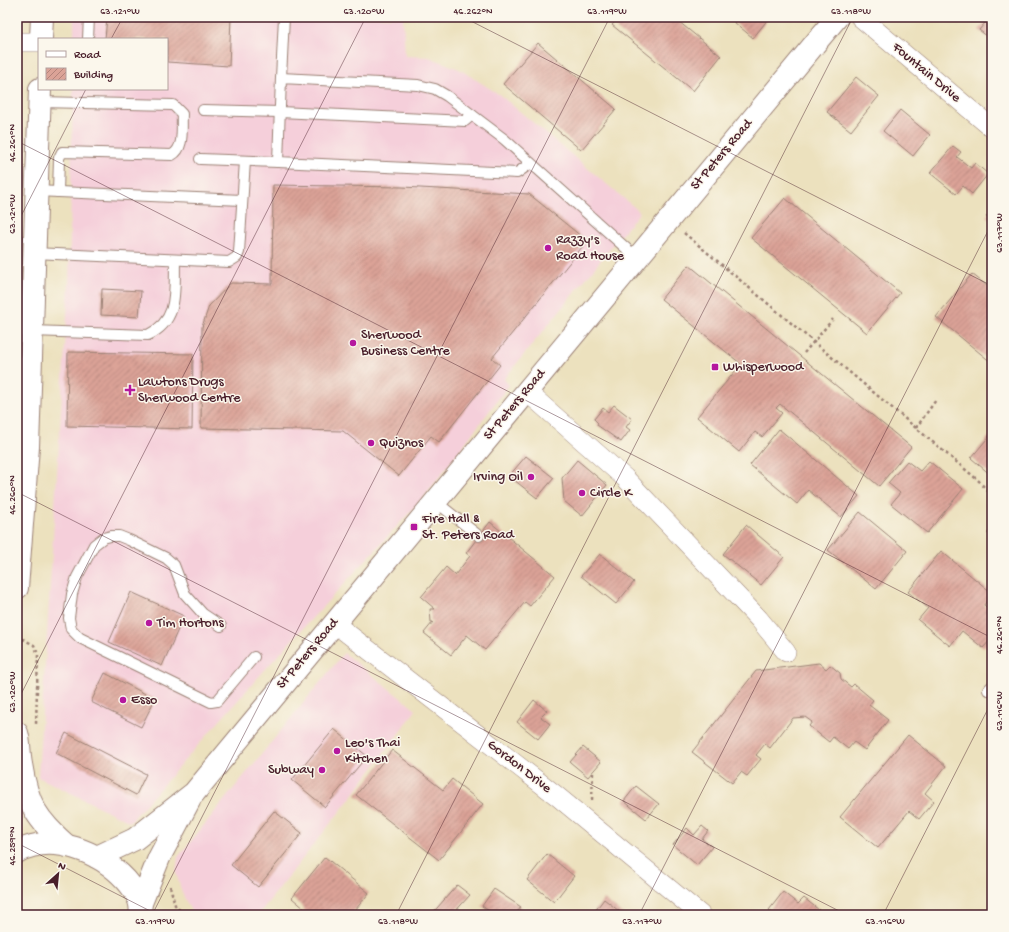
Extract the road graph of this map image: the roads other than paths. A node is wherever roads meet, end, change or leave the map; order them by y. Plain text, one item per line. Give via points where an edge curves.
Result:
1 (42, 17) edge
2 (89, 17) edge
3 (284, 17) edge
4 (837, 17) edge
5 (860, 17) edge
6 (41, 38) edge
7 (88, 38) edge
8 (17, 42) edge
9 (38, 42) edge
10 (281, 78) junction
11 (39, 96) edge
12 (203, 110) dead end
13 (280, 112) junction
14 (472, 115) junction
15 (992, 128) edge
16 (200, 159) dead end
17 (245, 161) junction
18 (278, 162) junction
19 (531, 164) junction
20 (36, 191) junction
21 (58, 192) junction
22 (242, 200) junction
23 (34, 254) junction
24 (637, 258) junction
25 (175, 260) junction
26 (32, 331) junction
27 (526, 391) junction
28 (23, 431) edge
29 (435, 501) junction
30 (479, 536) dead end
31 (17, 588) edge
32 (334, 623) junction
33 (221, 626) dead end
34 (786, 652) dead end
35 (254, 657) dead end
36 (26, 732) edge
37 (194, 793) junction
38 (67, 846) junction
39 (17, 852) edge
40 (97, 857) junction
41 (142, 911) edge
42 (701, 915) edge

1 - 6 main road
2 - 7 lane
3 - 10 lane
4 - 24 main road, St Peters Road
5 - 15 street, Fountain Drive
8 - 9 street
10 - 13 lane
10 - 14 lane via 418,85 435,89
11 - 20 main road
11 - 21 lane via 173,105 182,114 180,145 178,152 172,155 62,152 59,158
12 - 13 lane
13 - 14 lane via 465,122
13 - 18 lane
14 - 19 lane
16 - 17 lane
17 - 18 lane
17 - 22 lane
18 - 19 lane via 517,173
19 - 24 lane
20 - 21 lane
20 - 23 main road
21 - 22 lane
22 - 25 lane via 237,257 229,262
23 - 25 lane
23 - 26 main road
24 - 27 main road, St Peters Road
25 - 26 lane via 173,309 166,322 148,335
26 - 28 main road
27 - 29 main road, St Peters Road
27 - 34 street via 625,478 759,619
28 - 31 main road
29 - 30 lane
29 - 32 main road, St Peters Road
32 - 37 main road, St Peters Road
32 - 42 street, Gordon Drive via 583,818
33 - 35 lane via 203,614 185,594 174,565 166,558 119,536 103,538 94,545 77,576 69,618 71,629 80,638 211,702 217,702
36 - 38 main road via 23,778 34,810 42,822
37 - 40 main road, St Peters Road via 135,839
37 - 41 main road, St Peters Road via 159,858
38 - 39 main road via 36,845
38 - 40 main road
40 - 41 main road via 116,869 132,886

